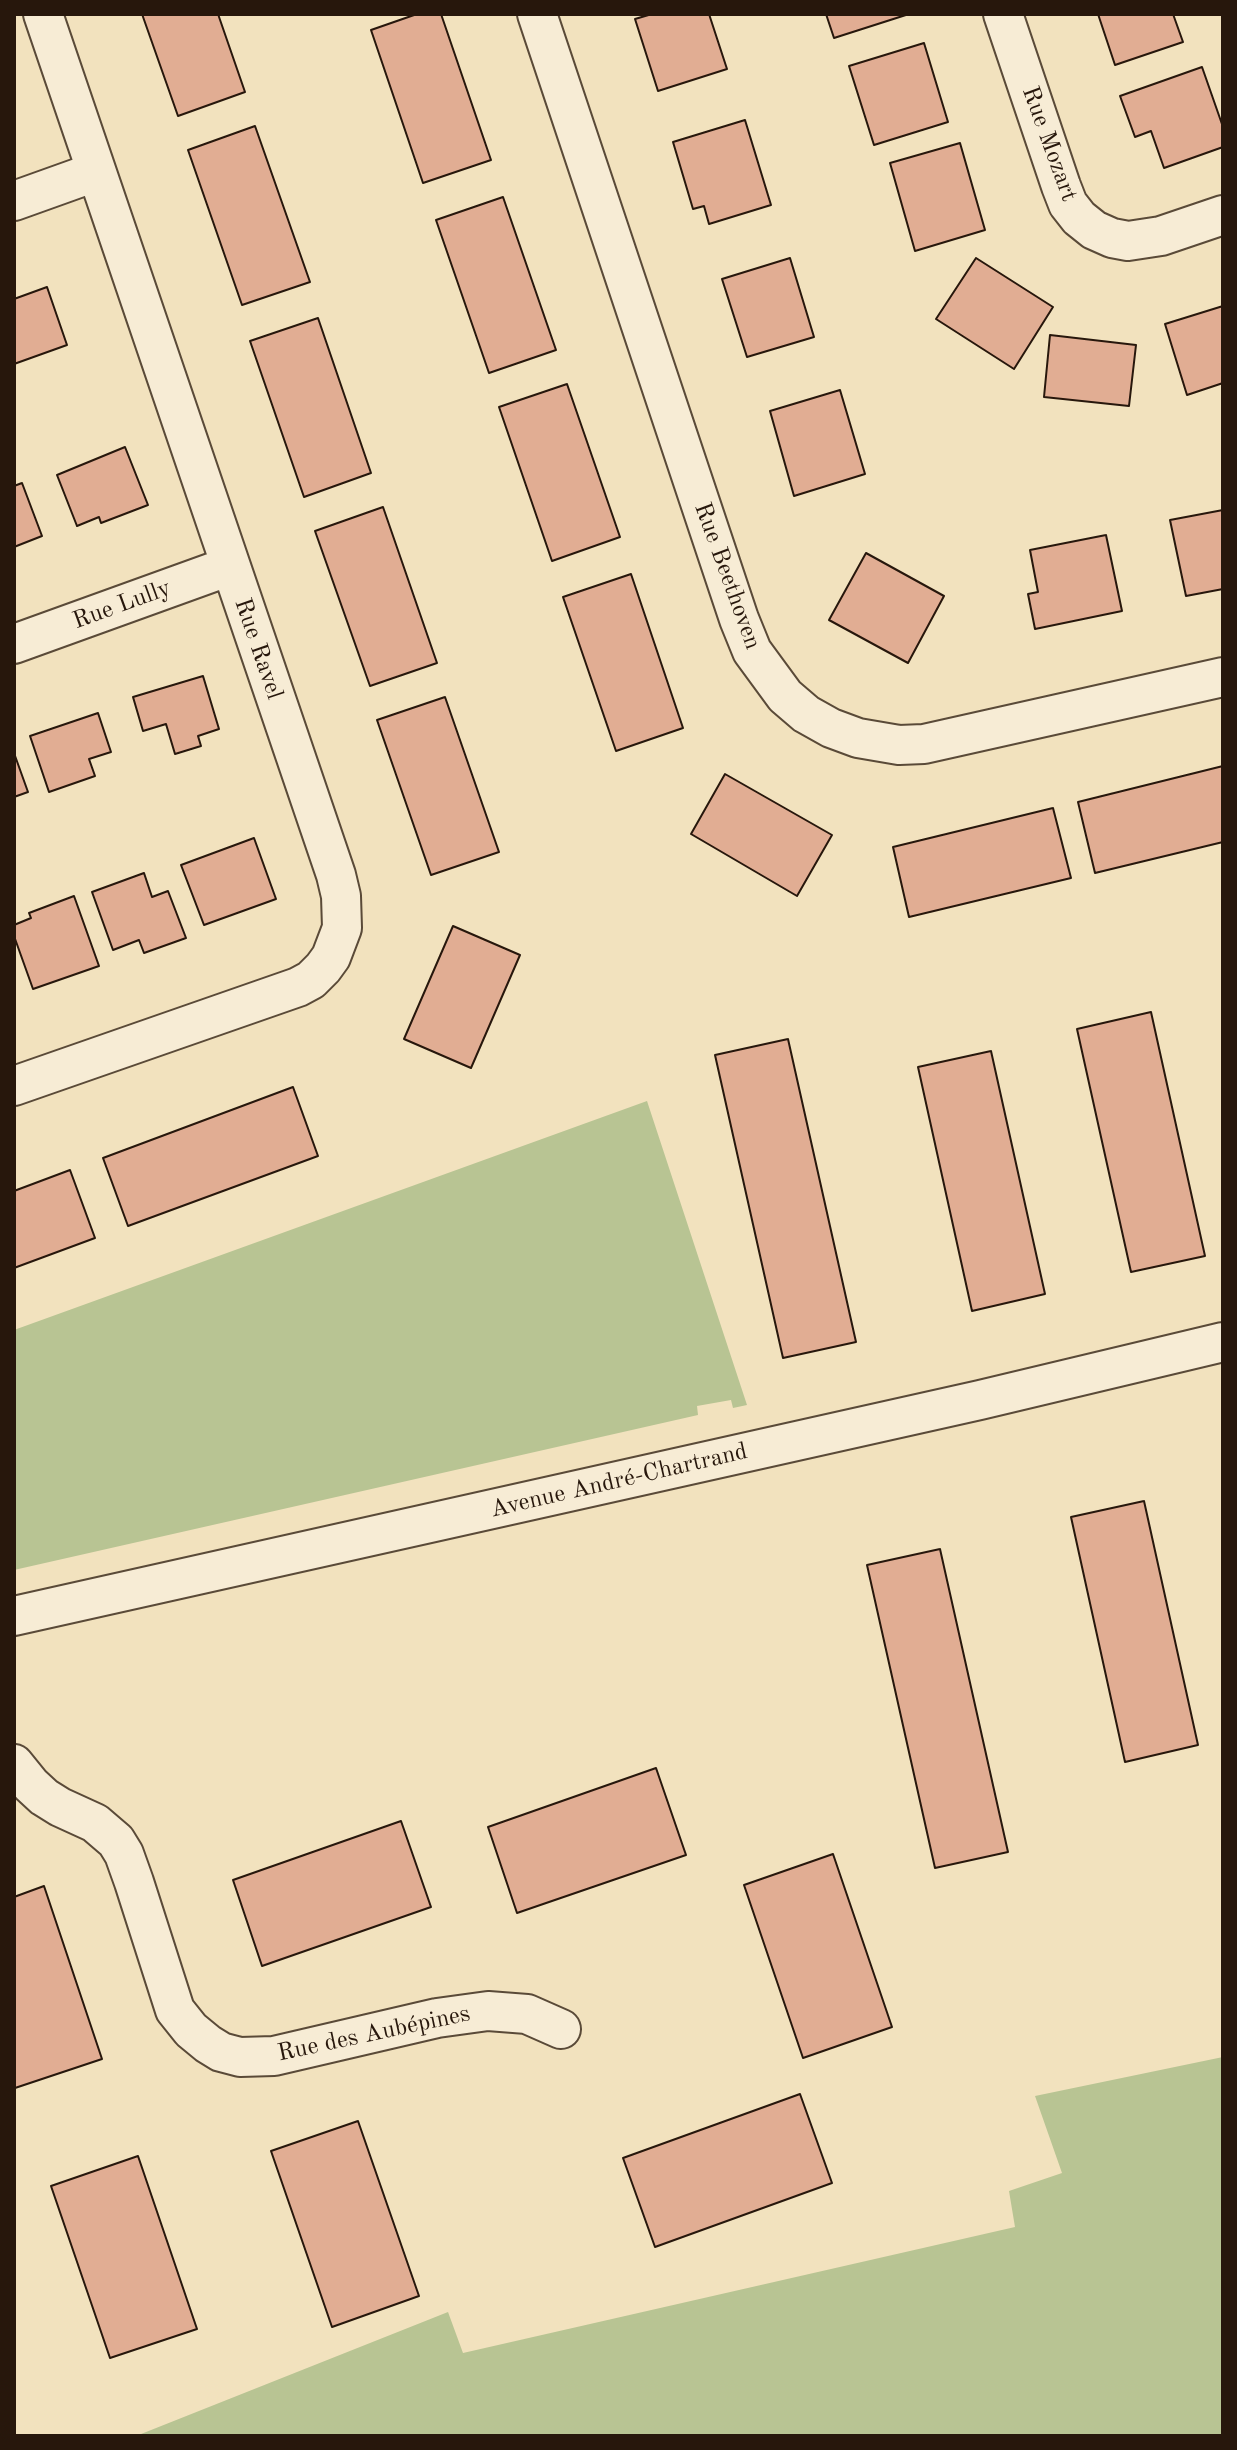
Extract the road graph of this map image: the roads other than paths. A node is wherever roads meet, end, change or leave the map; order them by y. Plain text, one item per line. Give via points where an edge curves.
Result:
1 (43, 14) edge
2 (537, 14) edge
3 (1003, 14) edge
4 (95, 172) junction
5 (14, 201) edge
6 (1223, 215) edge
7 (230, 566) junction
8 (14, 644) edge
9 (1223, 677) edge
10 (14, 1086) edge
11 (1223, 1342) edge
12 (14, 1616) edge
13 (14, 1764) edge
14 (561, 2029) dead end

1 - 4 street, Rue Ravel
2 - 9 street, Rue Beethoven via 743,630 785,696 806,714 858,738 924,744
3 - 6 street, Rue Mozart via 1061,186 1079,218 1094,230 1128,241
4 - 5 street
4 - 7 street, Rue Ravel
7 - 8 street, Rue Lully
7 - 10 street, Rue Ravel via 336,875 342,912 337,945 323,968 298,987
11 - 12 street, Avenue André-Chartrand
13 - 14 street, Rue des Aubépines via 44,1797 95,1823 116,1841 175,2010 221,2052 274,2056 488,2011 527,2014

